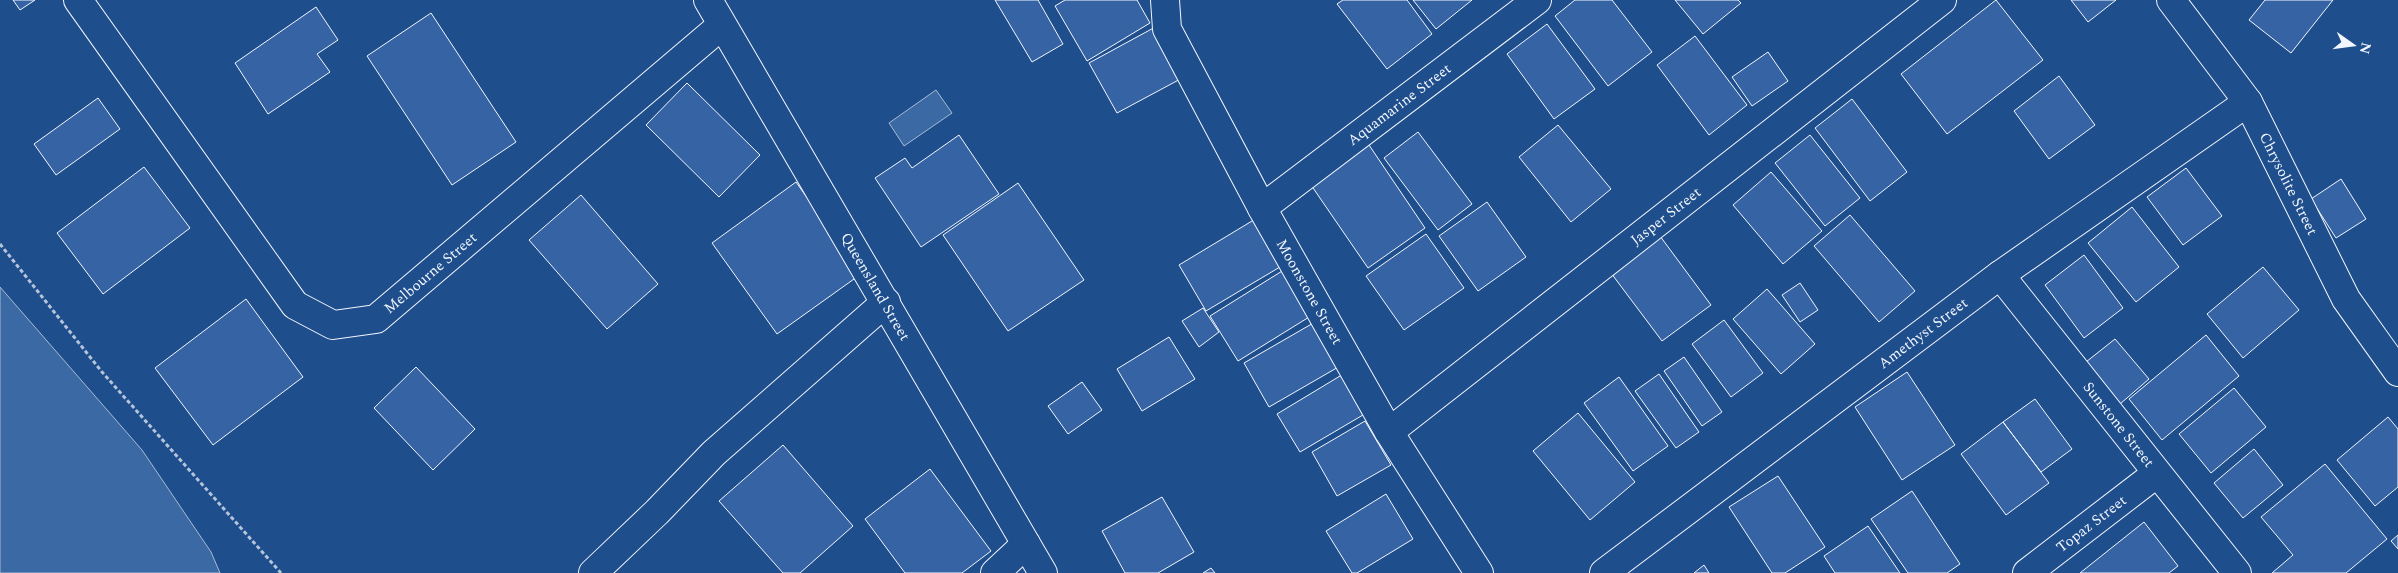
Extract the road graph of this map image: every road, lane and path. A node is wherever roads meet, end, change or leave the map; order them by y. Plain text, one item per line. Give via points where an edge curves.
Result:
1 (78, 0) edge
2 (708, 0) edge
3 (1166, 0) edge
4 (1538, 0) edge
5 (1942, 0) edge
6 (2171, 0) edge
7 (722, 25) junction
8 (2248, 102) junction
9 (1262, 208) junction
10 (0, 244) edge
11 (2000, 276) junction
12 (886, 302) junction
13 (2395, 362) edge
14 (1389, 432) junction
15 (2156, 474) junction
16 (1026, 544) junction
17 (281, 573) edge
18 (593, 573) edge
19 (995, 573) edge
20 (1043, 573) edge
21 (1478, 573) edge
22 (1604, 573) edge
23 (2027, 573) edge
24 (2237, 573) edge

1 - 7 street, Melbourne Street via 295,305 333,325 376,318
2 - 7 street, Queensland Street
3 - 9 street, Moonstone Street via 1167,28
4 - 9 street, Aquamarine Street
5 - 14 street, Jasper Street
6 - 8 street, Chrysolite Street
7 - 12 street, Queensland Street
8 - 11 street, Amethyst Street
8 - 13 street, Chrysolite Street via 2346,299
9 - 14 street, Moonstone Street
10 - 17 path via 102,372
11 - 15 street, Sunstone Street
11 - 22 street, Amethyst Street
12 - 16 street, Queensland Street
12 - 18 street via 714,453
14 - 21 street, Moonstone Street
15 - 23 street, Topaz Street
15 - 24 street, Sunstone Street
16 - 19 street
16 - 20 street, Queensland Street

